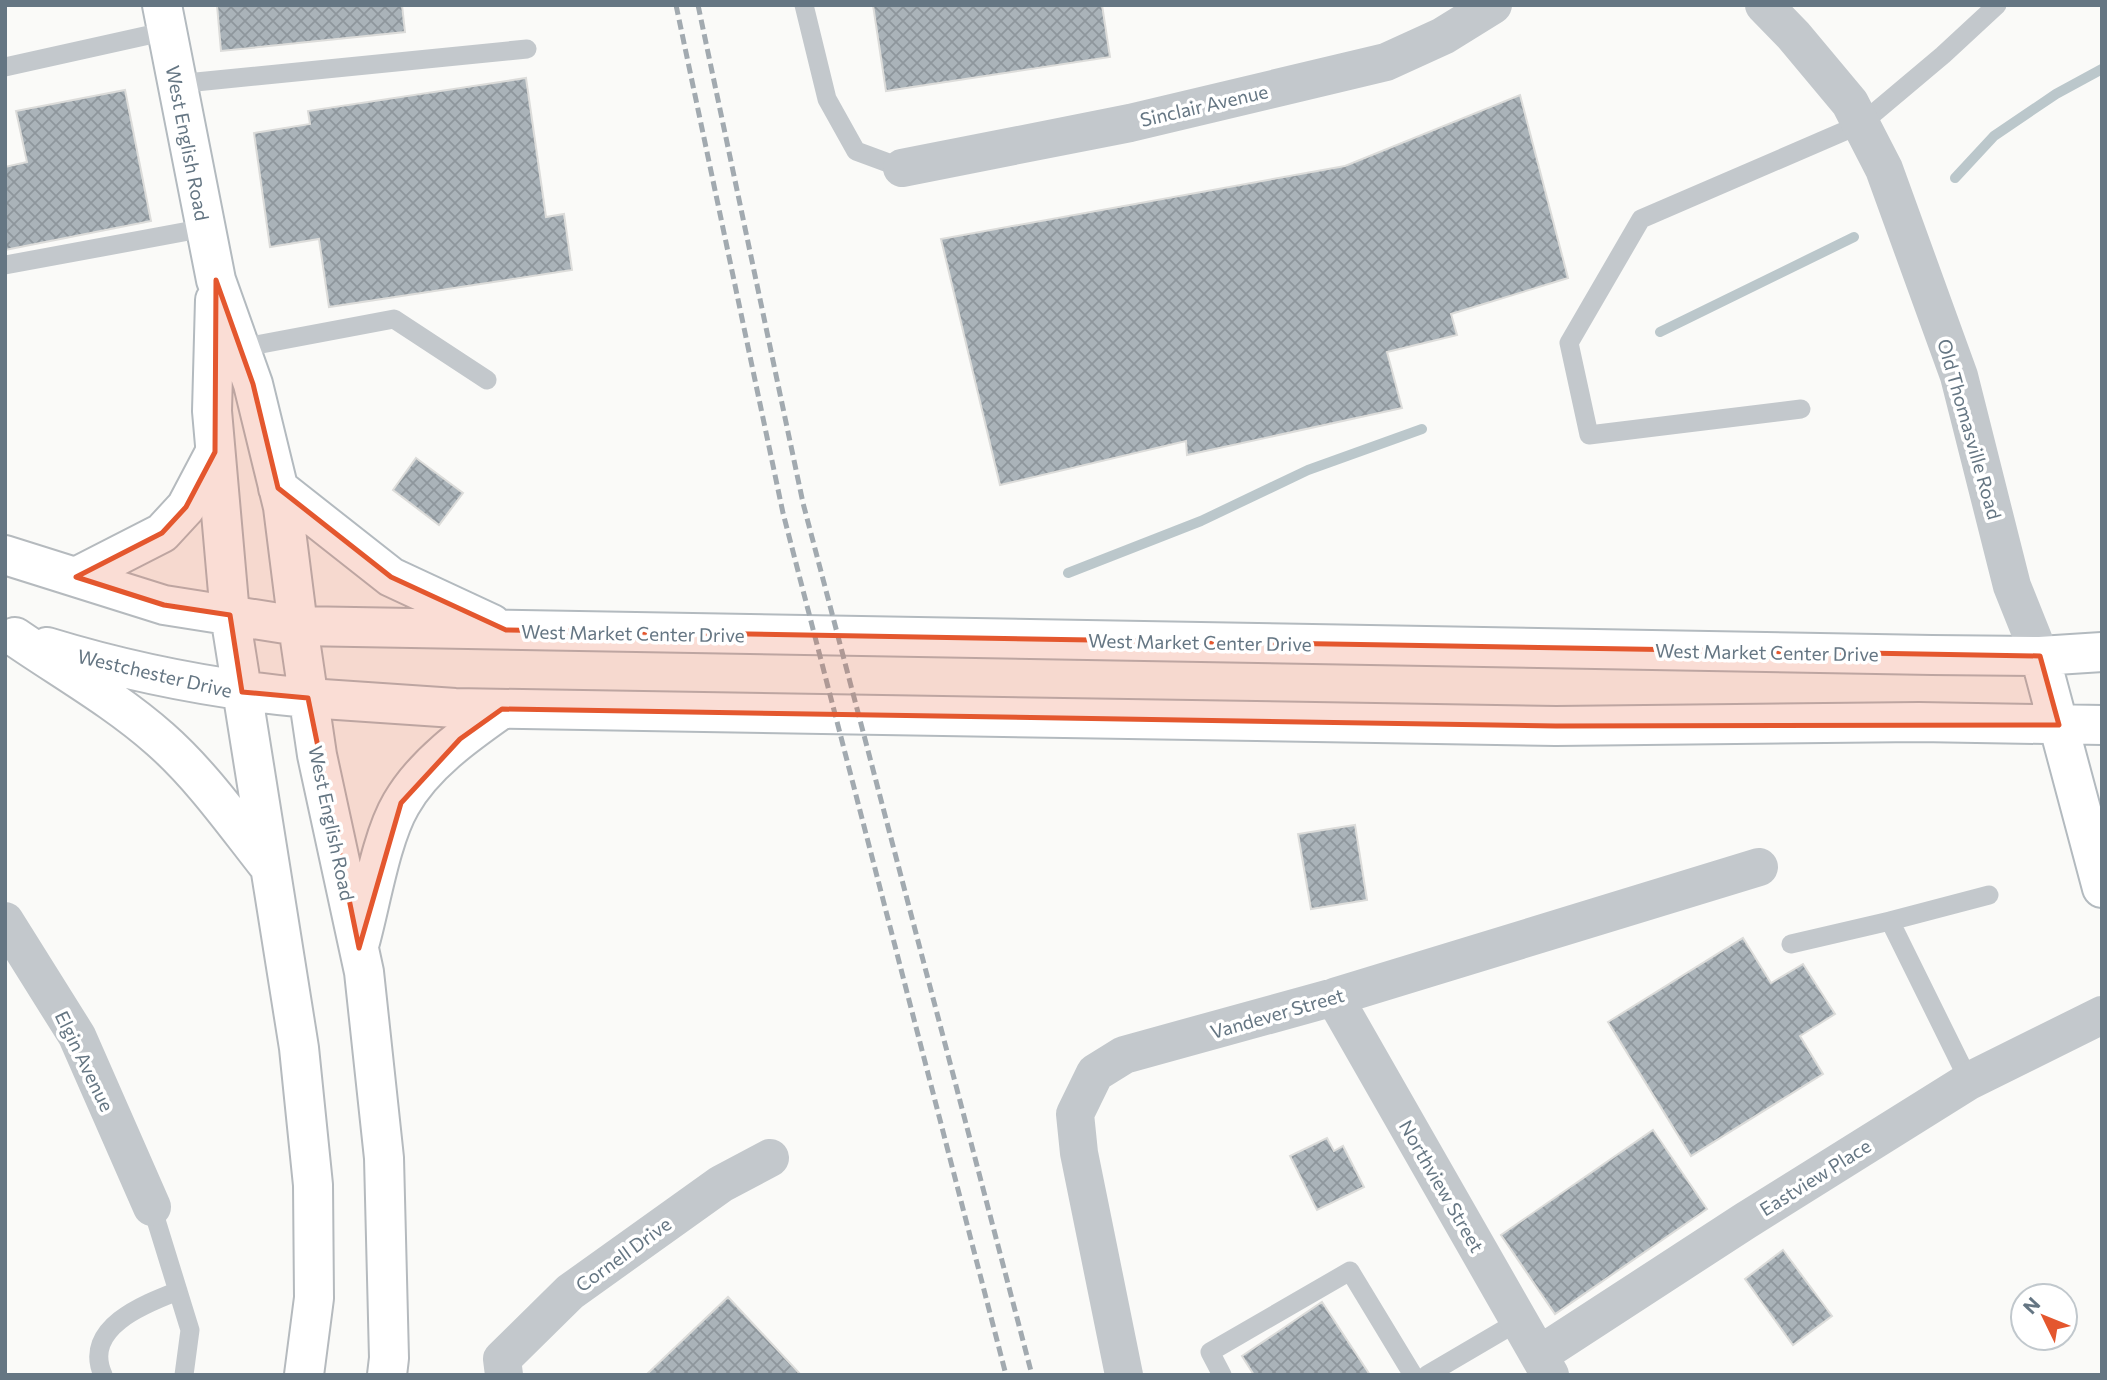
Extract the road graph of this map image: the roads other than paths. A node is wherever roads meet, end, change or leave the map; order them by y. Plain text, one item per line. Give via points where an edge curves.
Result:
1 (804, 5) edge
2 (1493, 5) edge
3 (1764, 5) edge
4 (1997, 5) edge
5 (164, 18) edge
6 (527, 48) dead end
7 (5, 67) edge
8 (176, 84) junction
9 (1861, 124) junction
10 (902, 168) joint
11 (205, 228) junction
12 (5, 265) edge
13 (216, 280) junction
14 (240, 348) junction
15 (487, 380) dead end
16 (1801, 409) dead end
17 (215, 452) junction
18 (278, 488) junction
19 (5, 555) edge
20 (76, 578) junction
21 (230, 615) junction
22 (298, 626) junction
23 (506, 631) junction
24 (10, 635) edge
25 (2102, 652) edge
26 (2040, 656) junction
27 (242, 692) junction
28 (308, 698) junction
29 (502, 709) junction
30 (2059, 724) junction
31 (2102, 724) edge
32 (268, 865) junction
33 (1759, 867) dead end
34 (2102, 888) edge
35 (1989, 895) dead end
36 (5, 921) edge
37 (1890, 921) junction
38 (1791, 944) dead end
39 (359, 948) junction
40 (1334, 998) junction
41 (2102, 1015) edge
42 (1969, 1081) junction
43 (770, 1158) dead end
44 (152, 1207) joint
45 (178, 1291) junction
46 (1519, 1321) junction
47 (1545, 1365) edge
48 (186, 1374) edge
49 (103, 1375) edge
50 (304, 1375) edge
51 (387, 1375) edge
52 (504, 1375) edge
53 (1124, 1375) edge
54 (1222, 1375) edge
55 (1413, 1375) edge
56 (1427, 1375) edge

1 - 10 lane via 827,99 856,151
2 - 10 street, Sinclair Avenue via 1443,36 1386,62 1130,123
3 - 9 street, Old Thomasville Road via 1850,103
4 - 9 lane
5 - 7 lane
5 - 8 main road, West English Road
6 - 8 lane
8 - 11 main road, West English Road
9 - 16 lane via 1641,219 1569,343 1589,435
9 - 26 street, Old Thomasville Road via 1884,169 1959,376 2012,586
11 - 12 lane
11 - 13 main road, West English Road
13 - 14 main road, West English Road
13 - 17 main road, West English Road
14 - 15 lane via 394,320
14 - 18 main road, West English Road
17 - 20 main road via 186,507 162,533
17 - 21 main road, West English Road
18 - 22 main road, West English Road
18 - 23 main road via 391,577
19 - 20 main road
20 - 21 main road via 164,605
21 - 22 main road
21 - 27 main road, West English Road
22 - 23 main road, West Market Center Drive
22 - 28 main road, West English Road
23 - 26 main road, West Market Center Drive
24 - 27 main road, Westchester Drive via 74,655
24 - 32 main road via 159,738 187,765
25 - 26 main road, West Market Center Drive
26 - 30 main road, Old Thomasville Road
27 - 28 main road, Westchester Drive
27 - 32 main road, West English Road
28 - 29 main road
28 - 39 main road, West English Road
29 - 30 main road via 1556,726
29 - 39 main road via 460,739 401,803 389,831
30 - 31 main road
30 - 34 main road, Old Thomasville Road
32 - 50 main road, West English Road via 299,1048 313,1185 314,1298
33 - 40 street, Vandever Street
35 - 37 lane
36 - 44 street, Elgin Avenue via 77,1036
37 - 38 lane
37 - 42 lane
39 - 51 main road, West English Road via 384,1158
40 - 46 street, Northview Street
40 - 53 street, Vandever Street via 1124,1055 1096,1073 1075,1114
41 - 42 street, Eastview Place
42 - 47 street, Eastview Place via 1745,1221
43 - 52 street, Cornell Drive via 721,1184 570,1292 502,1359
44 - 45 lane
45 - 48 lane via 190,1330
45 - 49 lane via 124,1316 106,1335 98,1350
46 - 47 street, Northview Street
46 - 56 lane
54 - 55 lane via 1210,1352 1350,1271

